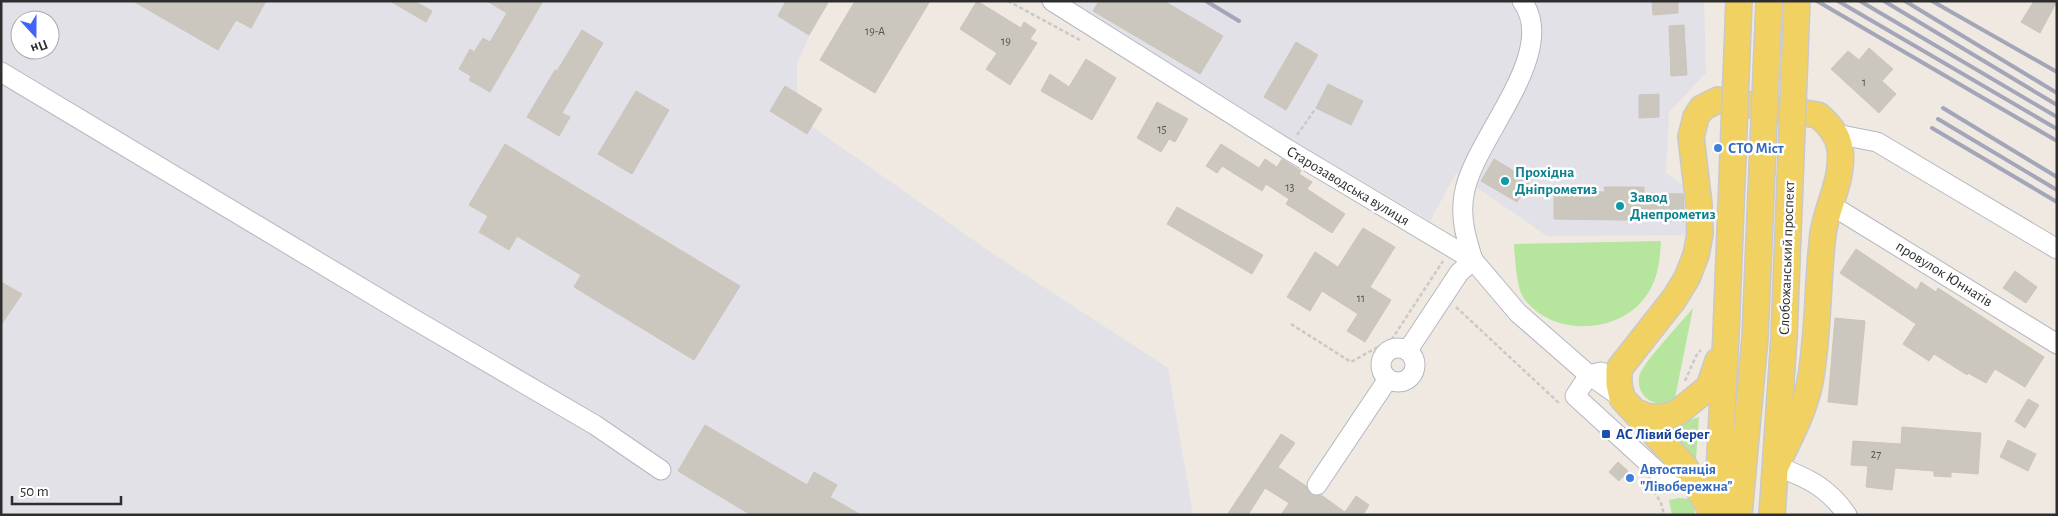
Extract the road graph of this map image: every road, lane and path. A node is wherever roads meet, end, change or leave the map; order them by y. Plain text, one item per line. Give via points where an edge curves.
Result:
1 (1008, 1) edge
2 (1052, 1) edge
3 (1522, 1) edge
4 (1739, 1) edge
5 (1769, 1) edge
6 (1797, 1) edge
7 (1081, 40) dead end
8 (1, 72) edge
9 (1316, 108) dead end
10 (1836, 134) junction
11 (1287, 149) junction
12 (1831, 205) junction
13 (2057, 249) edge
14 (1472, 260) junction
15 (1449, 288) junction
16 (1291, 324) dead end
17 (1726, 334) junction
18 (1755, 338) junction
19 (2057, 344) edge
20 (1626, 358) junction
21 (1589, 375) junction
22 (1781, 377) junction
23 (1810, 381) junction
24 (1629, 405) junction
25 (1565, 409) dead end
26 (1776, 466) junction
27 (661, 470) dead end
28 (1694, 480) junction
29 (1317, 485) dead end
30 (1653, 490) dead end
31 (1664, 515) edge
32 (1716, 515) edge
33 (1739, 515) edge
34 (1754, 515) edge
35 (1772, 515) edge
36 (1847, 515) edge

1 - 7 path
2 - 11 street, Старозаводська вулиця
3 - 14 street via 1532,27 1531,51 1523,74 1473,163 1464,194 1463,228
4 - 17 main road, bridge
5 - 18 main road, Слобожанський проспект, bridge
6 - 22 main road, Слобожанський проспект, bridge
8 - 27 street via 595,425
9 - 11 path
10 - 12 main road via 1841,165
10 - 13 street via 1877,142
10 - 20 main road via 1818,115 1718,100 1702,108 1696,116 1691,137 1699,205 1700,234 1696,255 1674,299
11 - 14 street, Старозаводська вулиця
12 - 19 street, провулок Юннатів
12 - 23 main road via 1823,232
14 - 15 street
14 - 21 street, Старозаводська вулиця via 1518,313
15 - 16 path via 1445,257 1392,339 1352,362
15 - 25 path via 1450,302
15 - 29 street via 1408,350 1396,347 1382,358 1381,370 1388,379
17 - 24 main road via 1710,387 1688,406 1664,417 1650,417
17 - 32 main road
18 - 33 main road, Слобожанський проспект
18 - 34 main road, Слобожанський проспект
20 - 21 street
20 - 24 main road via 1618,369 1618,377
21 - 24 street, Старозаводська вулиця
21 - 28 street via 1575,396 1668,481
22 - 23 main road via 1784,384 1795,388
22 - 26 main road, Слобожанський проспект
23 - 26 main road via 1796,425
24 - 28 main road
26 - 35 main road, Слобожанський проспект
26 - 36 street via 1833,495
28 - 32 main road
30 - 31 path

